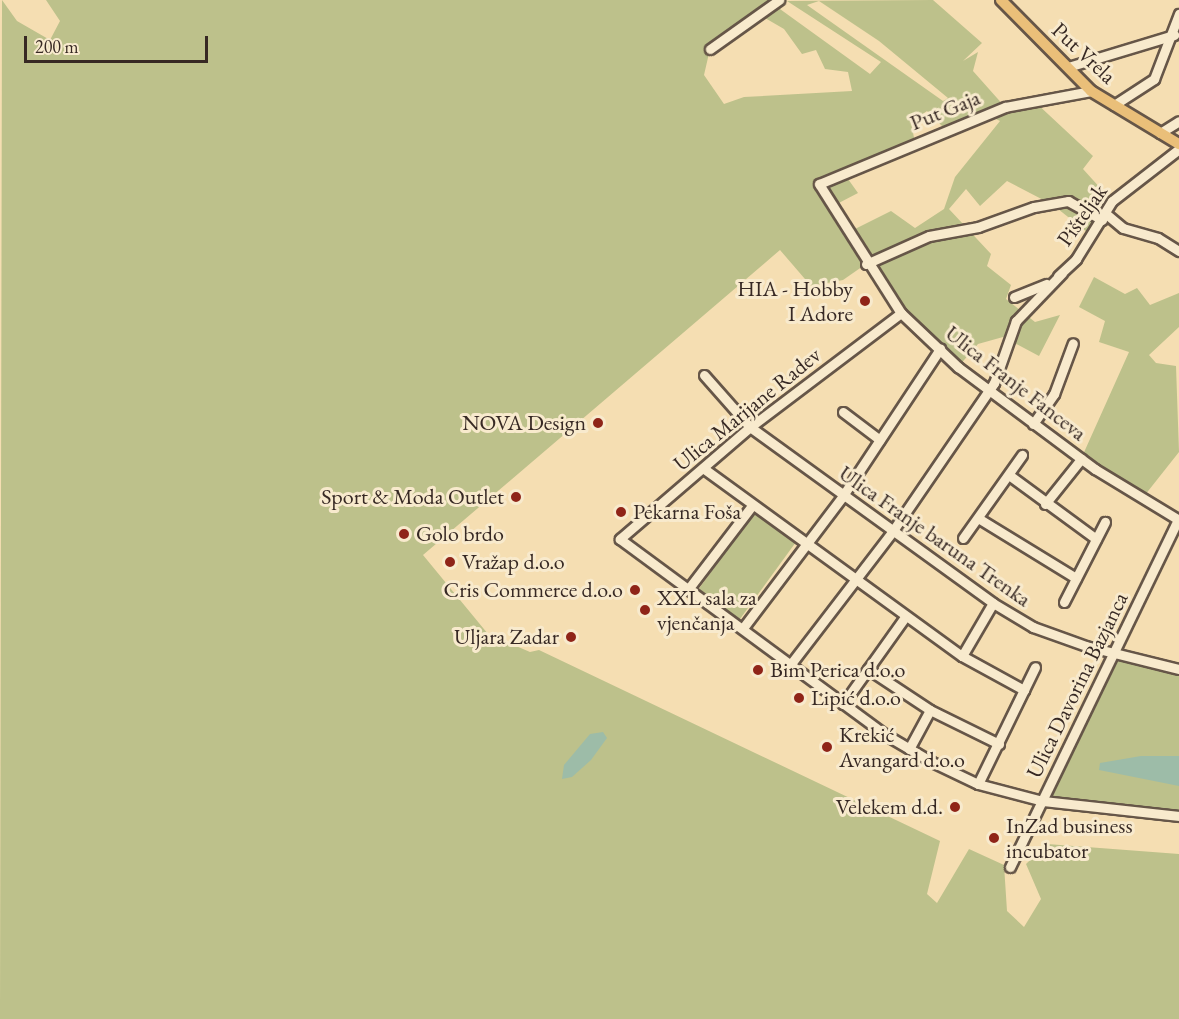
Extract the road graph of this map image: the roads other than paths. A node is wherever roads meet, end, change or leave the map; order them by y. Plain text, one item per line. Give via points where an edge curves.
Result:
1 (779, 0) edge
2 (1001, 0) edge
3 (1179, 14) edge
4 (1175, 34) edge
5 (710, 49) dead end
6 (1068, 67) junction
7 (1091, 91) junction
8 (1114, 105) junction
9 (1179, 121) edge
10 (1160, 133) junction
11 (1179, 144) edge
12 (1179, 149) edge
13 (819, 184) joint
14 (1103, 216) junction
15 (1179, 251) edge
16 (866, 264) junction
17 (1062, 273) junction
18 (1014, 297) dead end
19 (902, 313) junction
20 (1073, 343) dead end
21 (940, 349) junction
22 (704, 375) dead end
23 (988, 391) junction
24 (843, 412) dead end
25 (1033, 424) junction
26 (750, 427) junction
27 (879, 440) junction
28 (1022, 455) dead end
29 (1081, 459) junction
30 (703, 468) junction
31 (1009, 475) junction
32 (842, 497) junction
33 (1045, 504) junction
34 (751, 507) junction
35 (978, 518) junction
36 (1178, 520) edge
37 (1105, 522) dead end
38 (892, 532) junction
39 (963, 538) dead end
40 (1096, 539) junction
41 (805, 546) junction
42 (1076, 578) junction
43 (855, 582) junction
44 (689, 588) junction
45 (1064, 602) dead end
46 (993, 603) junction
47 (905, 616) junction
48 (743, 628) junction
49 (1113, 654) junction
50 (962, 656) junction
51 (790, 665) junction
52 (1035, 667) dead end
53 (868, 669) junction
54 (1179, 669) edge
55 (1024, 690) junction
56 (843, 704) junction
57 (930, 710) junction
58 (999, 744) junction
59 (909, 749) junction
60 (978, 784) junction
61 (1043, 801) junction
62 (1179, 816) edge
63 (1010, 867) dead end

1 - 5 street
2 - 6 main road, Put Vrela
3 - 4 street
4 - 6 street
4 - 8 street via 1154,79
6 - 7 main road, Put Vrela
7 - 8 main road, Put Vrela
7 - 13 street, Put Gaja via 1005,107
8 - 10 main road, Put Vrela
9 - 10 street
10 - 11 main road, Put Vrela
12 - 14 street, Pišteljak via 1121,192
13 - 16 street, Ulica Franje Fanceva
14 - 15 street via 1123,228 1158,238
14 - 16 street via 1068,201 1034,207 978,227 929,236
14 - 17 street, Pišteljak
16 - 19 street, Ulica Franje Fanceva
17 - 18 street, Pišteljak
17 - 23 street via 1016,321
19 - 21 street, Ulica Franje Fanceva
19 - 26 street, Ulica Marijane Radev
20 - 25 street via 1054,394
21 - 23 street, Ulica Franje Fanceva
21 - 27 street
22 - 26 street, Ulica Franje baruna Trenka
23 - 25 street, Ulica Franje Fanceva
23 - 38 street
24 - 27 street
25 - 29 street, Ulica Franje Fanceva
26 - 30 street, Ulica Marijane Radev
26 - 32 street, Ulica Franje baruna Trenka
27 - 32 street
28 - 31 street
29 - 33 street
29 - 36 street, Ulica Franje Fanceva
30 - 34 street
30 - 44 street, Ulica Marijane Radev via 620,539
31 - 33 street
31 - 35 street
32 - 38 street, Ulica Franje baruna Trenka
32 - 41 street
33 - 40 street
34 - 41 street
34 - 44 street
35 - 39 street
35 - 42 street
36 - 49 street, Ulica Davorina Bazjanca
37 - 40 street
38 - 43 street
38 - 46 street, Ulica Franje baruna Trenka
40 - 42 street
41 - 43 street
41 - 48 street
42 - 45 street
43 - 47 street
43 - 51 street
44 - 48 street
46 - 49 street, Ulica Franje baruna Trenka via 1033,627
46 - 50 street
47 - 50 street
47 - 53 street
48 - 51 street
49 - 54 street, Ulica Franje baruna Trenka
49 - 61 street, Ulica Davorina Bazjanca
50 - 55 street
51 - 56 street
52 - 55 street
53 - 56 street
53 - 57 street
55 - 58 street
56 - 59 street
57 - 58 street
57 - 59 street
58 - 60 street
59 - 60 street
60 - 61 street
61 - 62 street
61 - 63 street, Ulica Davorina Bazjanca

